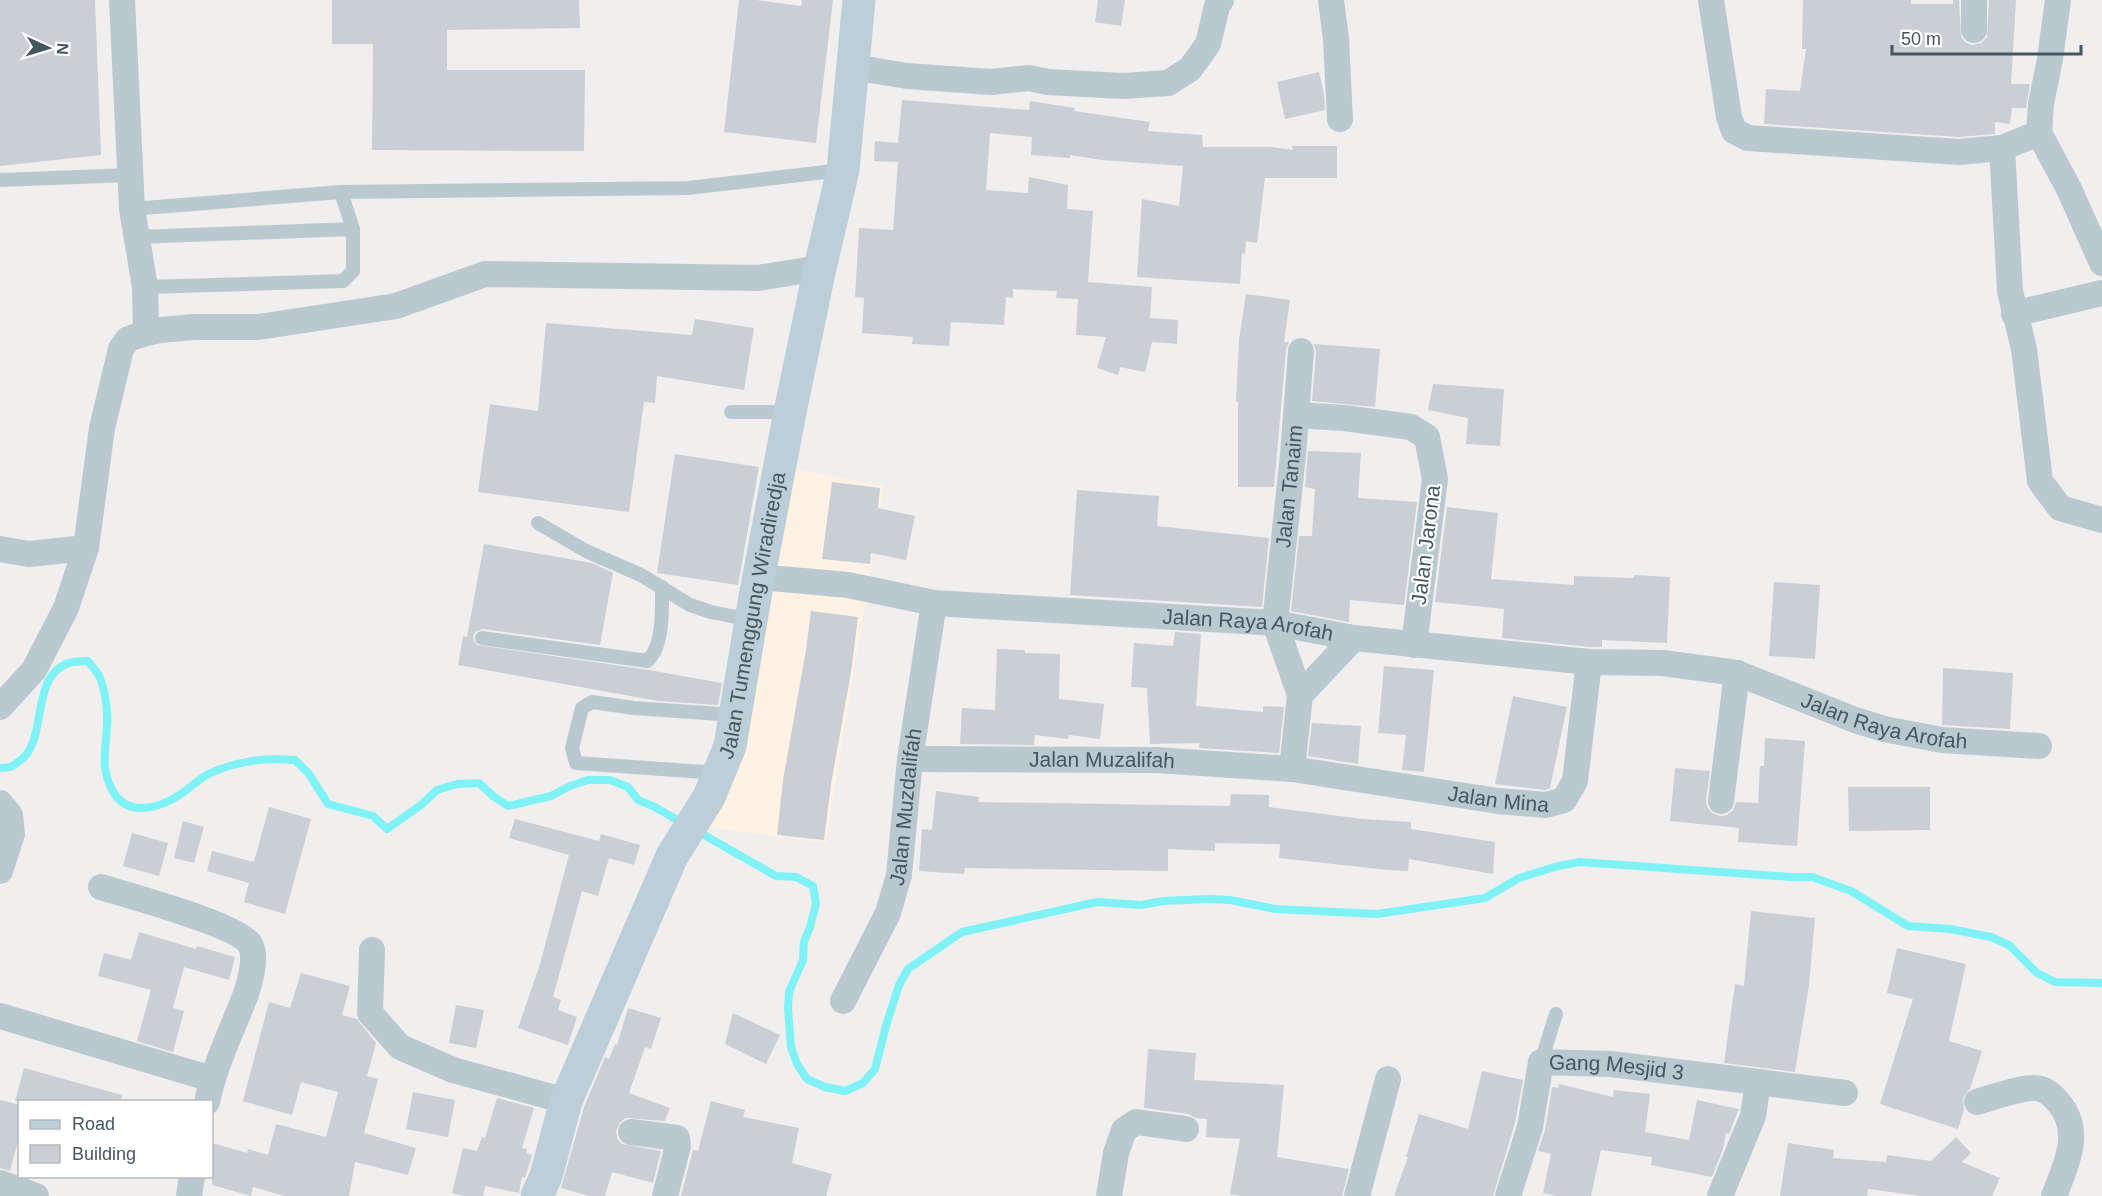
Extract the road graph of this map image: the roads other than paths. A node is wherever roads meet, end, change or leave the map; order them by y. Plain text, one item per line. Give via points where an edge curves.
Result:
1 (122, 0) edge
2 (859, 0) edge
3 (1221, 0) edge
4 (1331, 0) edge
5 (1711, 0) edge
6 (1974, 0) edge
7 (2058, 0) edge
8 (1974, 30) dead end
9 (853, 67) junction
10 (1340, 119) dead end
11 (2040, 133) junction
12 (2002, 148) junction
13 (843, 170) junction
14 (130, 175) junction
15 (0, 180) edge
16 (341, 192) junction
17 (132, 208) junction
18 (353, 230) junction
19 (137, 237) junction
20 (2102, 263) edge
21 (820, 268) junction
22 (145, 287) junction
23 (2102, 293) edge
24 (2014, 314) junction
25 (146, 333) junction
26 (1301, 351) dead end
27 (731, 412) dead end
28 (790, 412) junction
29 (1296, 415) junction
30 (2102, 520) edge
31 (538, 523) dead end
32 (87, 548) junction
33 (0, 549) edge
34 (759, 577) junction
35 (662, 587) junction
36 (934, 603) junction
37 (751, 620) junction
38 (1275, 623) junction
39 (482, 638) dead end
40 (1354, 638) junction
41 (1414, 645) junction
42 (1588, 662) junction
43 (1737, 673) junction
44 (1300, 695) junction
45 (0, 707) edge
46 (735, 715) junction
47 (2038, 746) dead end
48 (910, 759) junction
49 (1292, 769) junction
50 (714, 785) junction
51 (1721, 801) dead end
52 (0, 803) edge
53 (0, 871) edge
54 (101, 887) dead end
55 (372, 950) dead end
56 (843, 1001) dead end
57 (1556, 1014) dead end
58 (0, 1016) edge
59 (1541, 1062) junction
60 (1388, 1079) dead end
61 (1758, 1082) junction
62 (210, 1090) edge
63 (1845, 1094) dead end
64 (566, 1101) junction
65 (1977, 1102) dead end
66 (1186, 1129) dead end
67 (631, 1132) dead end
68 (192, 1178) edge
69 (0, 1183) edge
70 (36, 1196) edge
71 (189, 1196) edge
72 (537, 1196) edge
73 (665, 1196) edge
74 (1109, 1196) edge
75 (1357, 1196) edge
76 (1508, 1196) edge
77 (1720, 1196) edge
78 (2054, 1196) edge

1 - 14 street
2 - 9 street, Jalan Tumenggung Wiradiredja
3 - 9 street via 1208,44 1190,69 1168,83 1123,86 1029,78 991,82 907,76
4 - 10 street
5 - 12 street via 1734,131 1748,138 1948,151
6 - 8 street
7 - 11 street
9 - 13 street, Jalan Tumenggung Wiradiredja
11 - 12 street
11 - 20 street
12 - 24 street
13 - 16 lane via 688,188
13 - 21 street, Jalan Tumenggung Wiradiredja
14 - 15 lane
14 - 17 street
16 - 17 lane
16 - 18 lane
17 - 19 street
18 - 19 lane
18 - 22 lane via 353,270 343,281
19 - 22 street
21 - 25 street via 758,278 485,274 396,306 259,327 194,327
21 - 28 street, Jalan Tumenggung Wiradiredja
22 - 25 street
23 - 24 street
24 - 30 street via 2024,349 2040,481 2060,508
25 - 32 street via 128,339 120,349 102,428
26 - 29 street, Jalan Tanaim
27 - 28 lane
28 - 34 street, Jalan Tumenggung Wiradiredja
29 - 38 street, Jalan Tanaim
29 - 41 street, Jalan Jarona via 1412,427 1427,436 1435,479
31 - 35 lane
32 - 33 street via 29,554
32 - 45 street via 66,608 34,670
34 - 36 street, Jalan Raya Arofah via 848,585
34 - 37 street, Jalan Tumenggung Wiradiredja
35 - 37 lane via 690,605
35 - 39 lane via 661,629 653,656 647,661
36 - 38 street, Jalan Raya Arofah
36 - 48 street, Jalan Muzdalifah
37 - 46 street, Jalan Tumenggung Wiradiredja
38 - 40 street, Jalan Raya Arofah
38 - 44 street
40 - 41 street, Jalan Raya Arofah
40 - 44 street
41 - 42 street, Jalan Raya Arofah
42 - 43 street, Jalan Raya Arofah via 1663,663
42 - 49 street, Jalan Mina via 1575,781 1564,800 1546,805 1497,801
43 - 47 street, Jalan Raya Arofah via 1884,729 1942,740
43 - 51 street
44 - 49 street
46 - 50 street, Jalan Tumenggung Wiradiredja via 730,746
46 - 50 lane via 592,702 582,708 572,748 576,763
48 - 49 street, Jalan Muzalifah via 1156,759
48 - 56 street, Jalan Muzdalifah via 899,875 888,913
50 - 64 street, Jalan Tumenggung Wiradiredja via 672,856
52 - 53 street via 10,815 12,834
54 - 62 street via 225,927 249,944 253,952 247,990
55 - 64 street via 370,1012 400,1047 453,1070
57 - 59 lane
58 - 62 street
59 - 61 street, Gang Mesjid 3 via 1611,1065
59 - 76 street, Gang Mesjid 3 via 1530,1127
60 - 75 street
61 - 63 street, Gang Mesjid 3
61 - 77 street via 1753,1116
64 - 72 street, Jalan Tumenggung Wiradiredja
65 - 78 street via 2040,1088 2061,1105 2067,1113 2073,1140
66 - 74 street via 1136,1122 1124,1130
67 - 73 street via 677,1138
68 - 71 street
69 - 70 street

